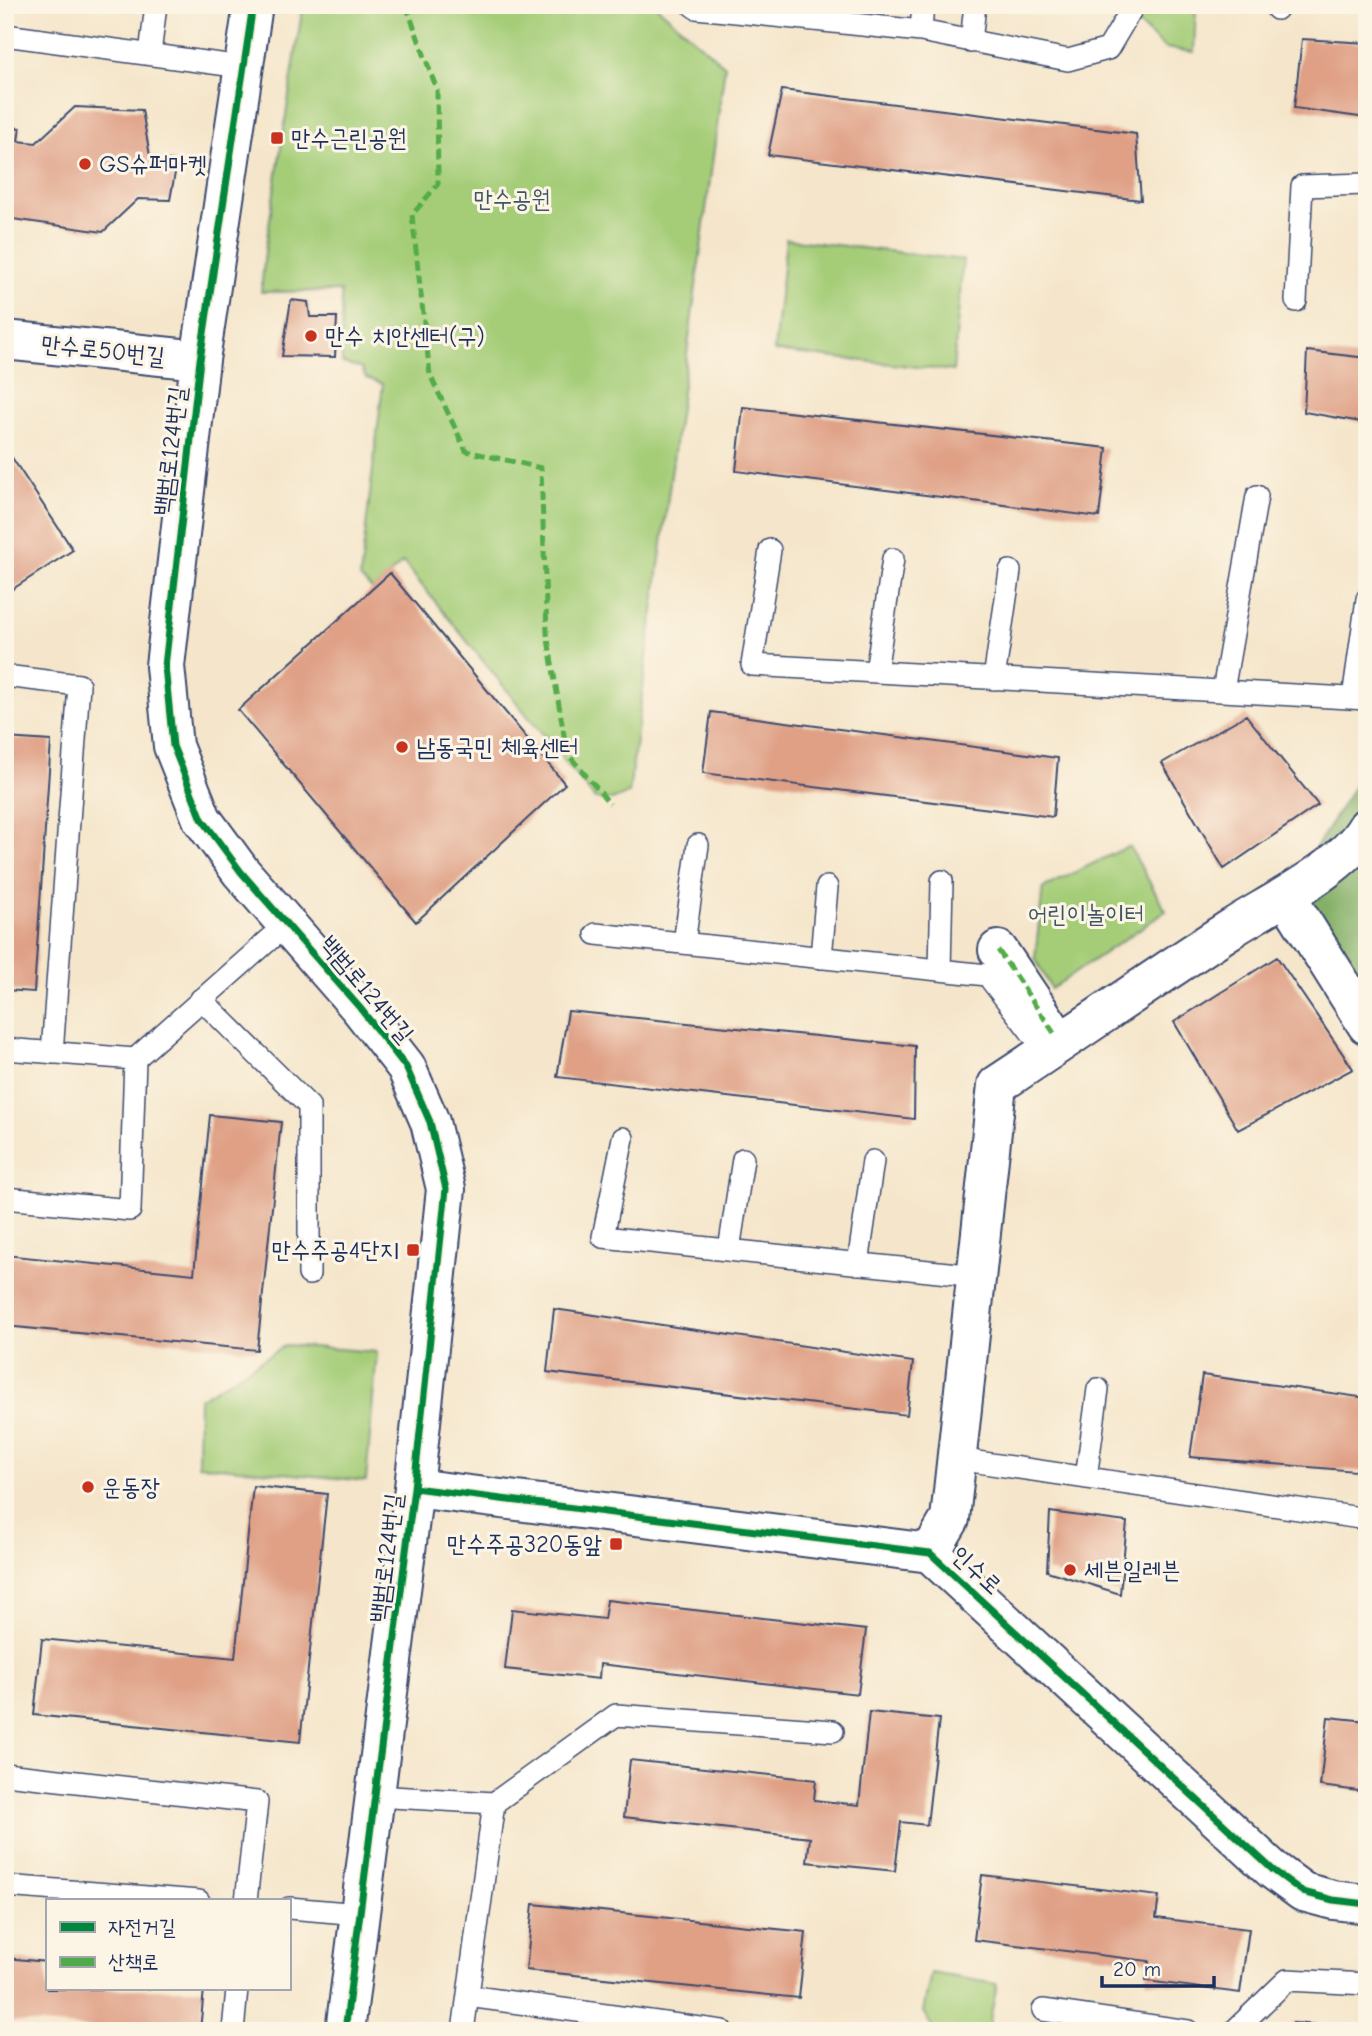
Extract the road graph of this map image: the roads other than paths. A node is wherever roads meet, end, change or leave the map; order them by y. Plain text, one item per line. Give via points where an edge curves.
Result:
1 (156, 5) edge
2 (253, 5) edge
3 (692, 5) edge
4 (923, 5) edge
5 (975, 5) edge
6 (1134, 5) edge
7 (800, 12) edge
8 (921, 31) junction
9 (5, 35) edge
10 (971, 41) junction
11 (150, 54) junction
12 (242, 67) junction
13 (1367, 184) edge
14 (1296, 301) dead end
15 (5, 340) edge
16 (200, 360) junction
17 (1257, 496) dead end
18 (770, 550) dead end
19 (893, 559) dead end
20 (1010, 572) dead end
21 (1367, 599) edge
22 (876, 672) junction
23 (5, 676) edge
24 (994, 679) junction
25 (1223, 691) junction
26 (1360, 699) edge
27 (1367, 827) edge
28 (698, 845) dead end
29 (942, 881) dead end
30 (827, 887) dead end
31 (1286, 896) junction
32 (287, 924) junction
33 (596, 934) dead end
34 (684, 943) junction
35 (998, 950) dead end
36 (821, 958) junction
37 (940, 970) junction
38 (201, 999) junction
39 (1367, 1025) edge
40 (1052, 1044) junction
41 (5, 1049) edge
42 (52, 1053) junction
43 (135, 1059) junction
44 (623, 1138) dead end
45 (743, 1160) dead end
46 (873, 1161) dead end
47 (5, 1198) edge
48 (729, 1250) junction
49 (858, 1264) junction
50 (309, 1274) dead end
51 (977, 1276) junction
52 (1098, 1389) dead end
53 (957, 1459) junction
54 (1086, 1478) junction
55 (414, 1488) junction
56 (1367, 1519) edge
57 (929, 1552) junction
58 (833, 1731) dead end
59 (5, 1774) edge
60 (375, 1796) junction
61 (494, 1803) junction
62 (5, 1886) edge
63 (173, 1899) edge
64 (246, 1899) edge
65 (1367, 1904) edge
66 (290, 1908) edge
67 (359, 1914) junction
68 (1367, 1984) edge
69 (237, 1990) edge
70 (468, 1996) junction
71 (1043, 2010) dead end
72 (233, 2031) edge
73 (345, 2031) edge
74 (463, 2031) edge
75 (722, 2031) edge
76 (1188, 2031) edge
77 (1234, 2031) edge

1 - 11 lane
2 - 12 street, 백범로124번길
3 - 7 lane
4 - 8 lane
5 - 10 lane
6 - 10 lane via 1108,49 1068,60
7 - 8 lane
8 - 10 lane
9 - 11 lane
11 - 12 lane
12 - 16 street, 백범로124번길
13 - 14 lane via 1302,186
15 - 16 street, 만수로50번길
16 - 32 street, 백범로124번길 via 165,666 173,746 202,819
17 - 25 lane
18 - 22 lane via 752,665
19 - 22 lane
20 - 24 lane
21 - 26 lane
22 - 24 lane
23 - 42 lane via 79,685
24 - 25 lane
25 - 26 lane
27 - 31 street via 1350,851
28 - 34 lane
29 - 37 lane
30 - 36 lane
31 - 39 street
31 - 40 street
32 - 38 lane
32 - 55 street, 백범로124번길 via 406,1067 430,1122 446,1189
33 - 34 lane
34 - 36 lane
35 - 40 street
36 - 37 lane
37 - 40 lane via 987,975
38 - 43 lane
38 - 50 lane via 309,1106
40 - 51 street via 998,1085
41 - 42 lane
42 - 43 lane
43 - 47 lane via 130,1210
44 - 48 lane via 603,1237
45 - 48 lane
46 - 49 lane
48 - 49 lane
49 - 51 lane
51 - 53 street
52 - 54 lane
53 - 54 lane
53 - 57 street via 950,1519
54 - 56 lane
55 - 57 street, 인수로
55 - 60 street, 백범로124번길
57 - 65 street, 인수로 via 1273,1870 1303,1892
58 - 61 lane via 616,1716
59 - 64 lane via 257,1802
60 - 61 lane
60 - 67 street, 백범로124번길
61 - 70 lane
62 - 63 lane
66 - 67 lane
67 - 73 street, 백범로124번길
68 - 77 lane via 1287,1980
69 - 72 lane
70 - 74 lane
70 - 75 lane
71 - 76 lane

